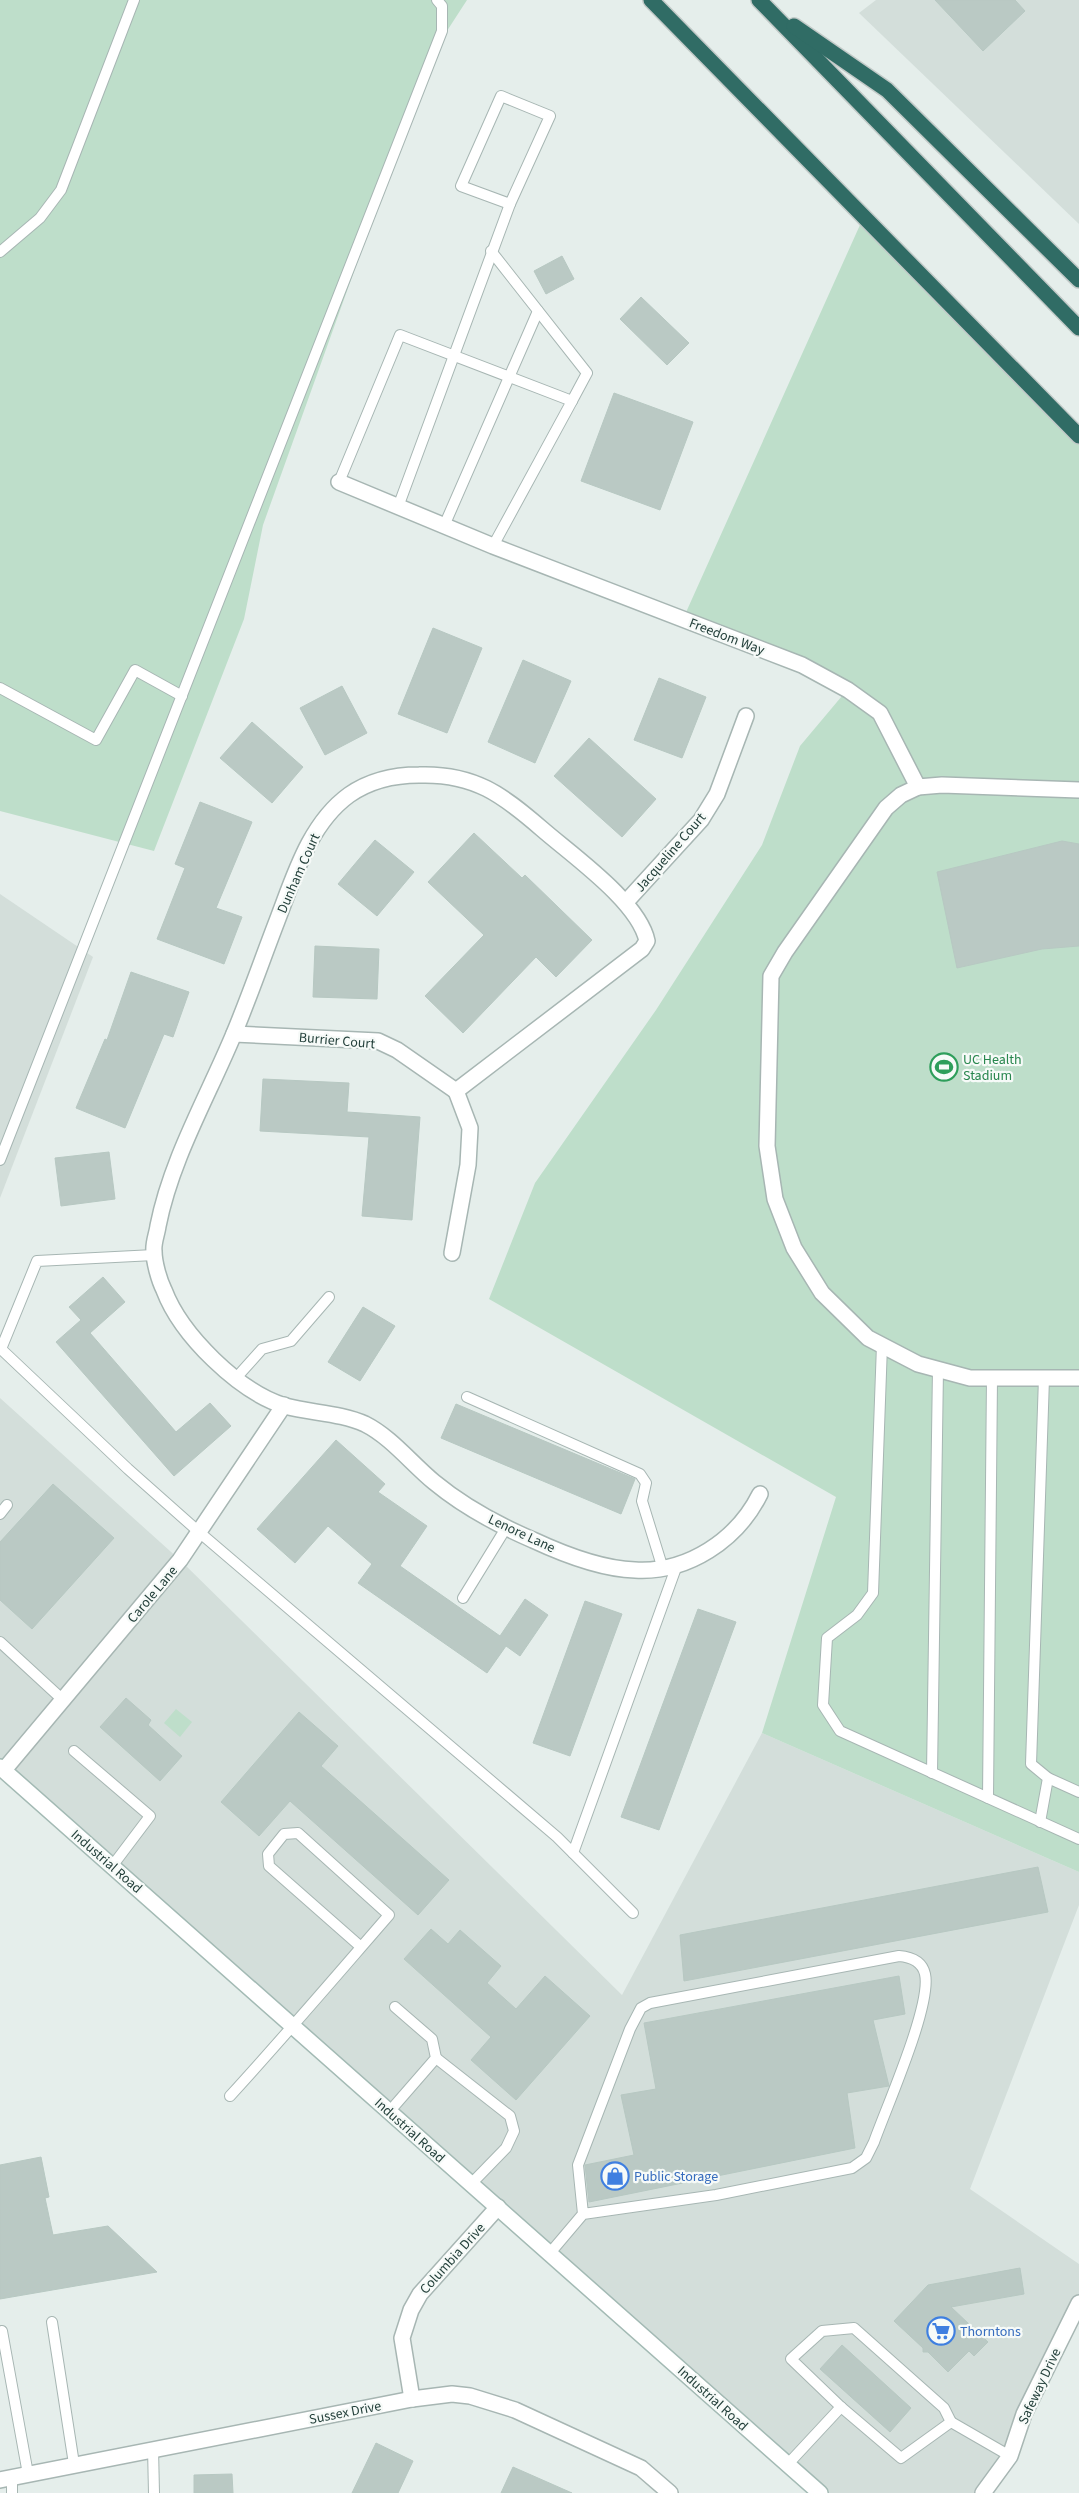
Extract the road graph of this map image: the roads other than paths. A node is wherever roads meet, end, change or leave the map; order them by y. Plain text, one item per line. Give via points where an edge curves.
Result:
1 (134, 0) edge
2 (437, 0) edge
3 (651, 0) edge
4 (762, 3) edge
5 (510, 204) junction
6 (491, 251) junction
7 (0, 252) edge
8 (1079, 280) edge
9 (538, 311) junction
10 (1079, 328) edge
11 (453, 355) junction
12 (508, 376) junction
13 (572, 401) junction
14 (1079, 436) edge
15 (339, 482) joint
16 (398, 507) junction
17 (444, 526) junction
18 (493, 546) junction
19 (0, 688) edge
20 (182, 696) junction
21 (746, 716) dead end
22 (918, 787) junction
23 (1079, 790) edge
24 (626, 902) junction
25 (234, 1034) junction
26 (456, 1090) junction
27 (0, 1160) edge
28 (452, 1254) dead end
29 (154, 1255) junction
30 (329, 1297) dead end
31 (882, 1345) junction
32 (938, 1369) junction
33 (236, 1378) junction
34 (992, 1378) junction
35 (1044, 1378) junction
36 (1079, 1378) edge
37 (467, 1397) dead end
38 (284, 1406) junction
39 (760, 1494) dead end
40 (7, 1505) dead end
41 (0, 1514) edge
42 (506, 1528) junction
43 (199, 1532) junction
44 (670, 1567) junction
45 (463, 1598) dead end
46 (0, 1642) edge
47 (63, 1700) junction
48 (74, 1752) dead end
49 (1, 1770) edge
50 (932, 1773) junction
51 (1048, 1778) junction
52 (1079, 1792) edge
53 (988, 1798) junction
54 (1040, 1822) junction
55 (1079, 1839) edge
56 (573, 1853) junction
57 (113, 1865) junction
58 (633, 1913) dead end
59 (361, 1947) junction
60 (395, 2007) dead end
61 (292, 2025) junction
62 (436, 2058) junction
63 (230, 2096) dead end
64 (389, 2112) junction
65 (471, 2184) junction
66 (498, 2207) junction
67 (583, 2214) junction
68 (550, 2253) junction
69 (1079, 2303) edge
70 (52, 2322) dead end
71 (2, 2331) dead end
72 (412, 2400) junction
73 (841, 2407) junction
74 (951, 2422) junction
75 (153, 2448) junction
76 (1010, 2456) junction
77 (74, 2464) junction
78 (788, 2464) junction
79 (28, 2474) junction
80 (6, 2478) edge
81 (12, 2493) edge
82 (154, 2493) edge
83 (670, 2493) edge
84 (820, 2493) edge
85 (983, 2493) edge

1 - 7 lane via 61,190 40,218
2 - 20 lane via 442,6 442,32
3 - 14 highway
4 - 8 highway via 887,90
4 - 10 highway
5 - 5 lane via 550,116 501,96 461,186
5 - 6 lane
6 - 9 lane
6 - 11 lane
9 - 12 lane
9 - 13 lane via 588,374
11 - 12 lane
11 - 15 lane via 400,335
11 - 16 lane
12 - 13 lane
12 - 17 lane
13 - 18 lane
15 - 16 street, Freedom Way
16 - 17 street, Freedom Way
17 - 18 street, Freedom Way
18 - 22 street, Freedom Way via 802,665 848,690 880,713
19 - 20 lane via 96,740 135,670
20 - 27 lane
21 - 24 street, Jacqueline Court via 717,794 701,820
22 - 23 street
22 - 31 street via 901,794 886,808 771,976 767,1146 775,1199 794,1248 822,1293 868,1338
24 - 25 street, Dunham Court via 490,788 459,778 430,774 401,775 375,782 351,794 315,833 295,875
24 - 26 street, Dunham Court via 644,928 647,941 642,949
25 - 26 street, Burrier Court via 378,1041
25 - 29 street, Dunham Court via 165,1194
26 - 28 street via 470,1128 468,1165
29 - 33 street, Dunham Court via 164,1292 196,1343
29 - 43 lane via 37,1261 1,1349
30 - 33 lane via 291,1341 262,1349
31 - 32 street via 918,1364
31 - 50 lane via 873,1593 856,1615 827,1638 823,1705 840,1732
32 - 34 street via 970,1378
32 - 50 lane
33 - 38 street, Dunham Court via 252,1392
34 - 35 street
34 - 53 lane
35 - 36 street
35 - 51 lane via 1031,1764
37 - 44 lane via 640,1474 646,1483 642,1501
38 - 42 street, Lenore Lane via 366,1425 436,1484
38 - 43 street, Carole Lane
39 - 44 street, Lenore Lane via 752,1511 732,1534 709,1551
40 - 41 lane
42 - 44 street, Lenore Lane via 584,1560 633,1570
42 - 45 lane
43 - 47 street, Carole Lane via 180,1560
43 - 56 lane
44 - 56 lane
46 - 47 lane
47 - 49 street, Carole Lane
48 - 57 lane via 150,1816
49 - 57 street, Industrial Road
50 - 53 lane
51 - 52 lane
51 - 54 lane
53 - 54 lane
54 - 55 lane
56 - 58 lane
57 - 61 street, Industrial Road
59 - 59 lane via 269,1866 268,1854 284,1834 298,1833 389,1915
59 - 61 lane
60 - 62 lane via 432,2039
61 - 63 lane
61 - 64 street, Industrial Road
62 - 64 lane
62 - 65 lane via 510,2116 514,2131 506,2148
64 - 65 street, Industrial Road
65 - 66 street, Industrial Road
66 - 68 street, Industrial Road
66 - 72 street, Columbia Drive via 420,2294 410,2310 402,2338
67 - 67 lane via 716,2195 852,2168 866,2158 922,2012 925,1976 921,1966 912,1957 899,1956 650,2003 641,2008 578,2165
67 - 68 lane
68 - 78 street, Industrial Road
69 - 76 street, Safeway Drive via 1024,2414
70 - 77 lane
71 - 79 lane
72 - 75 street, Sussex Drive
72 - 83 street, Sussex Drive via 452,2394 515,2410 641,2468
73 - 74 lane via 901,2458
73 - 74 lane via 791,2359 822,2331 854,2328 944,2408
73 - 78 lane
74 - 76 lane
75 - 77 street, Sussex Drive
75 - 82 lane
76 - 85 street, Safeway Drive
77 - 79 street, Sussex Drive
78 - 84 street, Industrial Road
79 - 80 street, Sussex Drive
80 - 81 lane

